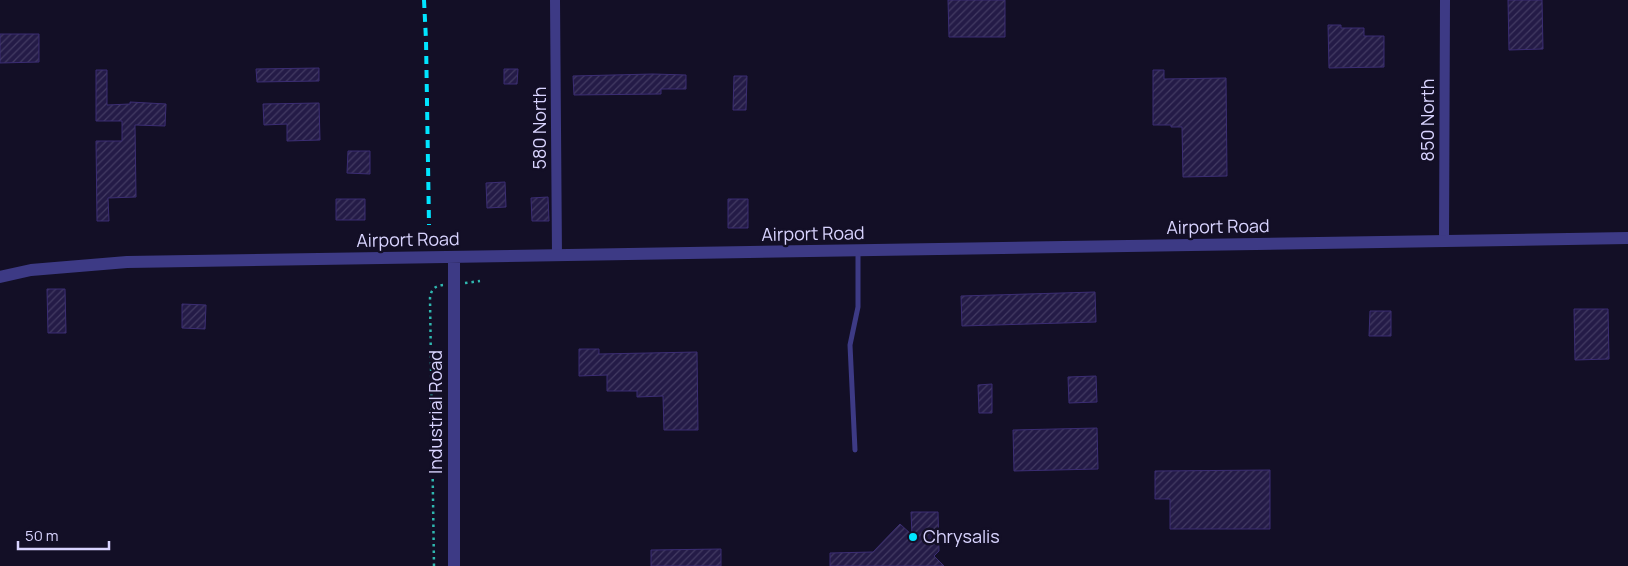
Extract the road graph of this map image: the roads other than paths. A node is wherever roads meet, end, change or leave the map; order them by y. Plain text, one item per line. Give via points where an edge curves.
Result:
1 (555, 0) edge
2 (1445, 0) edge
3 (1628, 238) edge
4 (1444, 241) junction
5 (858, 250) junction
6 (557, 255) junction
7 (454, 258) junction
8 (0, 277) edge
9 (854, 450) dead end
10 (454, 566) edge

1 - 6 street, 580 North
2 - 4 street, 850 North
3 - 4 street, Airport Road
4 - 5 street, Airport Road
5 - 6 street, Airport Road
5 - 9 lane via 858,307 850,345
6 - 7 street, Airport Road
7 - 8 street, Airport Road via 127,262 31,270
7 - 10 street, Industrial Road

